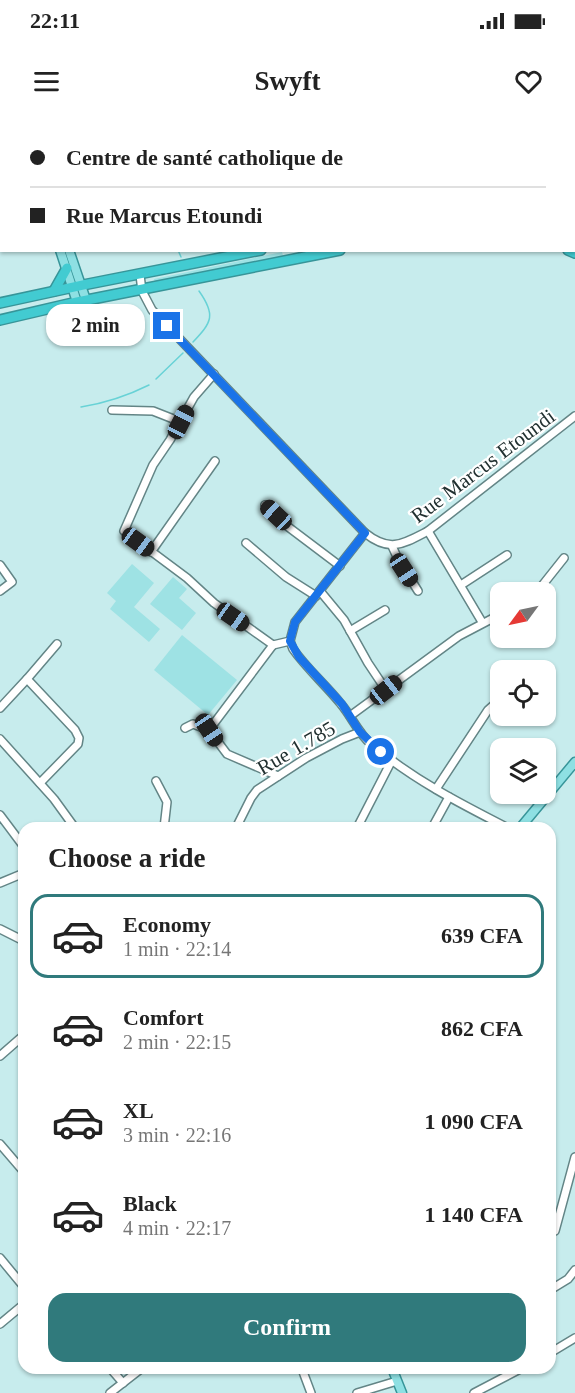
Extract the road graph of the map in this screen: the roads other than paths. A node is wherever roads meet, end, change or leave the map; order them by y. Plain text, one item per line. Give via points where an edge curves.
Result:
1 (61, 252) edge
2 (70, 252) edge
3 (251, 252) edge
4 (330, 252) edge
5 (67, 268) junction
6 (140, 275) junction
7 (79, 285) junction
8 (54, 291) junction
9 (142, 291) junction
10 (82, 301) junction
11 (0, 303) edge
12 (0, 320) edge
13 (214, 374) junction
14 (112, 410) dead end
15 (575, 416) edge
16 (181, 422) junction
17 (215, 461) dead end
18 (265, 505) dead end
19 (428, 531) junction
20 (365, 533) junction
21 (246, 543) dead end
22 (392, 546) junction
23 (152, 552) junction
24 (507, 555) dead end
25 (564, 558) dead end
26 (0, 565) edge
27 (340, 566) junction
28 (545, 582) edge
29 (461, 585) junction
30 (0, 591) edge
31 (418, 591) dead end
32 (318, 594) junction
33 (385, 610) dead end
34 (490, 619) edge
35 (482, 622) junction
36 (350, 631) junction
37 (290, 641) junction
38 (57, 644) dead end
39 (273, 645) junction
40 (27, 679) junction
41 (386, 690) junction
42 (0, 708) edge
43 (490, 708) edge
44 (350, 716) junction
45 (185, 728) dead end
46 (209, 730) junction
47 (360, 732) junction
48 (0, 739) edge
49 (392, 760) junction
50 (575, 762) edge
51 (278, 776) junction
52 (156, 781) dead end
53 (40, 783) junction
54 (436, 789) junction
55 (449, 796) junction
56 (0, 815) edge
57 (72, 822) edge
58 (165, 822) edge
59 (239, 822) edge
60 (360, 822) edge
61 (435, 822) edge
62 (497, 822) edge
63 (525, 822) edge
64 (18, 839) edge
65 (18, 876) edge
66 (0, 883) edge
67 (0, 929) edge
68 (18, 938) edge
69 (18, 1040) edge
70 (0, 1056) edge
71 (0, 1144) edge
72 (3, 1153) edge
73 (575, 1157) edge
74 (18, 1167) edge
75 (556, 1227) edge
76 (0, 1258) edge
77 (575, 1270) edge
78 (18, 1280) edge
79 (556, 1286) edge
80 (18, 1309) edge
81 (0, 1324) edge
82 (575, 1338) edge
83 (556, 1349) edge
84 (115, 1374) edge
85 (134, 1374) edge
86 (304, 1374) edge
87 (395, 1374) edge
88 (510, 1374) edge
89 (123, 1383) junction
90 (402, 1389) edge
91 (110, 1393) edge
92 (311, 1393) edge
93 (357, 1393) edge
94 (474, 1393) edge

1 - 5 main road
2 - 7 main road
3 - 6 highway
4 - 9 highway
5 - 7 main road
5 - 8 highway
6 - 7 highway
6 - 9 street
7 - 8 highway
7 - 10 main road
8 - 11 highway
9 - 10 highway
9 - 13 street via 152,310
10 - 12 highway
13 - 16 street via 194,397
13 - 20 street
14 - 16 street via 153,411
15 - 19 street, Rue Marcus Etoundi
16 - 23 street via 153,465 124,531
17 - 23 street
18 - 27 street
19 - 22 street, Rue Marcus Etoundi
19 - 29 street
20 - 22 street
20 - 27 street
21 - 32 street via 286,576
22 - 31 street
23 - 39 street
24 - 29 street
25 - 28 street
26 - 30 street via 12,582
27 - 32 street
29 - 35 street
32 - 36 street
32 - 37 street via 295,622
33 - 36 street
34 - 35 street
35 - 41 street
36 - 41 street
37 - 39 street
37 - 44 street
38 - 40 street
39 - 46 street
40 - 42 street
40 - 53 street via 79,738 78,744
41 - 44 street
43 - 54 street
44 - 47 street
45 - 46 street via 193,724
46 - 51 street via 226,754
47 - 49 street
47 - 51 street, Rue 1.785
48 - 53 street
49 - 54 street
49 - 60 street
50 - 63 main road
51 - 59 street, Rue 1.785 via 254,793
52 - 58 street via 167,802
53 - 57 street
54 - 55 street
55 - 61 street
55 - 62 street
56 - 64 street
65 - 66 street
67 - 68 street
69 - 70 street
71 - 72 street
72 - 74 street
73 - 75 street
76 - 78 street
77 - 79 street
80 - 81 street
82 - 83 street
84 - 89 street
85 - 89 street
86 - 92 street
87 - 90 main road
88 - 94 street
89 - 91 street
90 - 93 street

